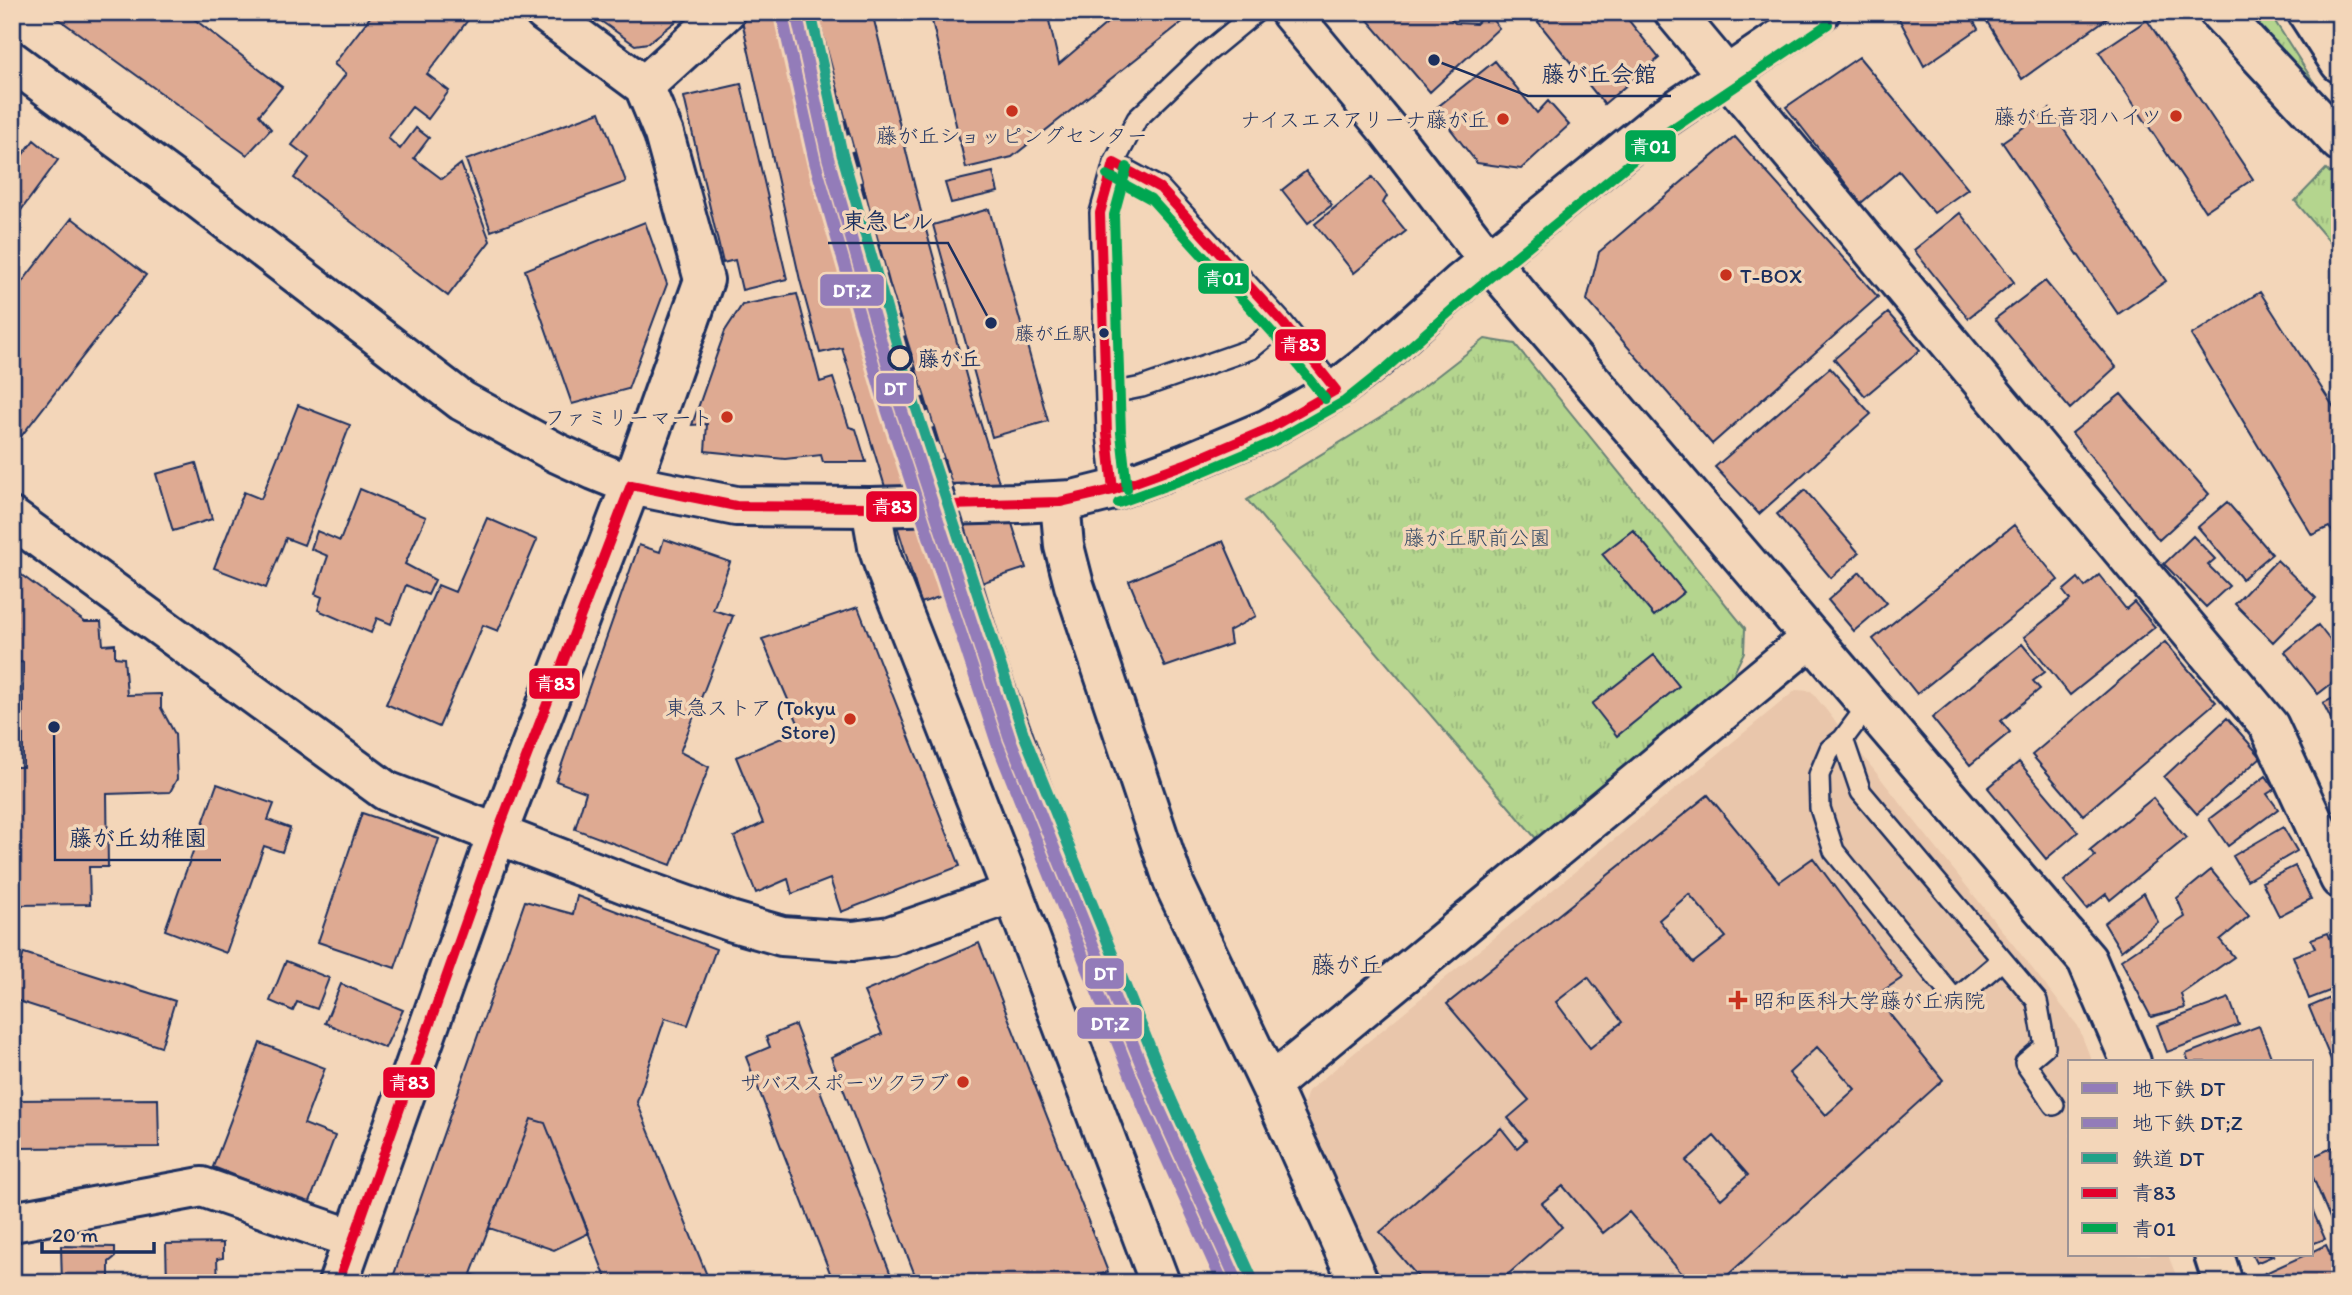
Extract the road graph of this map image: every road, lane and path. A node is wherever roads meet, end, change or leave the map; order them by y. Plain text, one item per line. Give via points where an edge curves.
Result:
1 (544, 12) edge
2 (725, 12) edge
3 (1256, 12) edge
4 (1290, 12) edge
5 (1674, 12) edge
6 (1820, 12) edge
7 (2219, 12) edge
8 (2307, 12) edge
9 (12, 61) edge
10 (2340, 63) edge
11 (1727, 76) junction
12 (644, 86) junction
13 (2340, 142) edge
14 (1114, 163) junction
15 (1489, 261) junction
16 (1283, 323) junction
17 (1336, 390) junction
18 (1107, 394) junction
19 (631, 485) junction
20 (1112, 489) junction
21 (1060, 502) junction
22 (872, 507) junction
23 (12, 518) edge
24 (1811, 638) junction
25 (1869, 704) junction
26 (1843, 739) junction
27 (497, 834) junction
28 (2340, 878) edge
29 (1013, 893) junction
30 (2002, 960) junction
31 (2130, 1060) edge
32 (1270, 1085) junction
33 (2054, 1105) dead end
34 (12, 1222) edge
35 (354, 1239) junction
36 (2214, 1256) edge
37 (338, 1283) edge
38 (1160, 1283) edge
39 (1359, 1283) edge
40 (2223, 1283) edge

1 - 12 main road
2 - 12 main road
3 - 14 lane via 1137,119
4 - 15 main road
5 - 11 main road
6 - 11 main road
7 - 13 main road
8 - 10 main road
9 - 19 main road via 462,401 557,453
11 - 15 main road via 1661,120
11 - 28 main road via 2269,726
12 - 19 main road via 664,134 704,280
14 - 16 lane via 1160,188
14 - 18 lane via 1100,213
15 - 17 main road
15 - 24 main road
16 - 17 lane
16 - 18 lane via 1251,349 1142,387
17 - 20 main road via 1268,429
18 - 20 lane
19 - 22 main road via 736,506
19 - 27 main road
20 - 21 main road
21 - 22 main road
21 - 32 main road via 1064,547 1074,585 1175,886
22 - 29 main road via 884,565
23 - 27 main road via 386,791
24 - 25 main road
24 - 32 main road
25 - 26 lane
25 - 31 main road via 2087,960
26 - 30 lane via 1861,792
26 - 30 lane via 1830,749 1819,775 1820,808 1834,851 1955,1000
27 - 29 main road via 626,884 782,936 853,941 890,936
27 - 35 main road
29 - 38 main road
30 - 33 lane via 2037,1001 2045,1046 2025,1063
32 - 39 main road
34 - 35 main road via 202,1187
35 - 37 main road
36 - 40 main road

